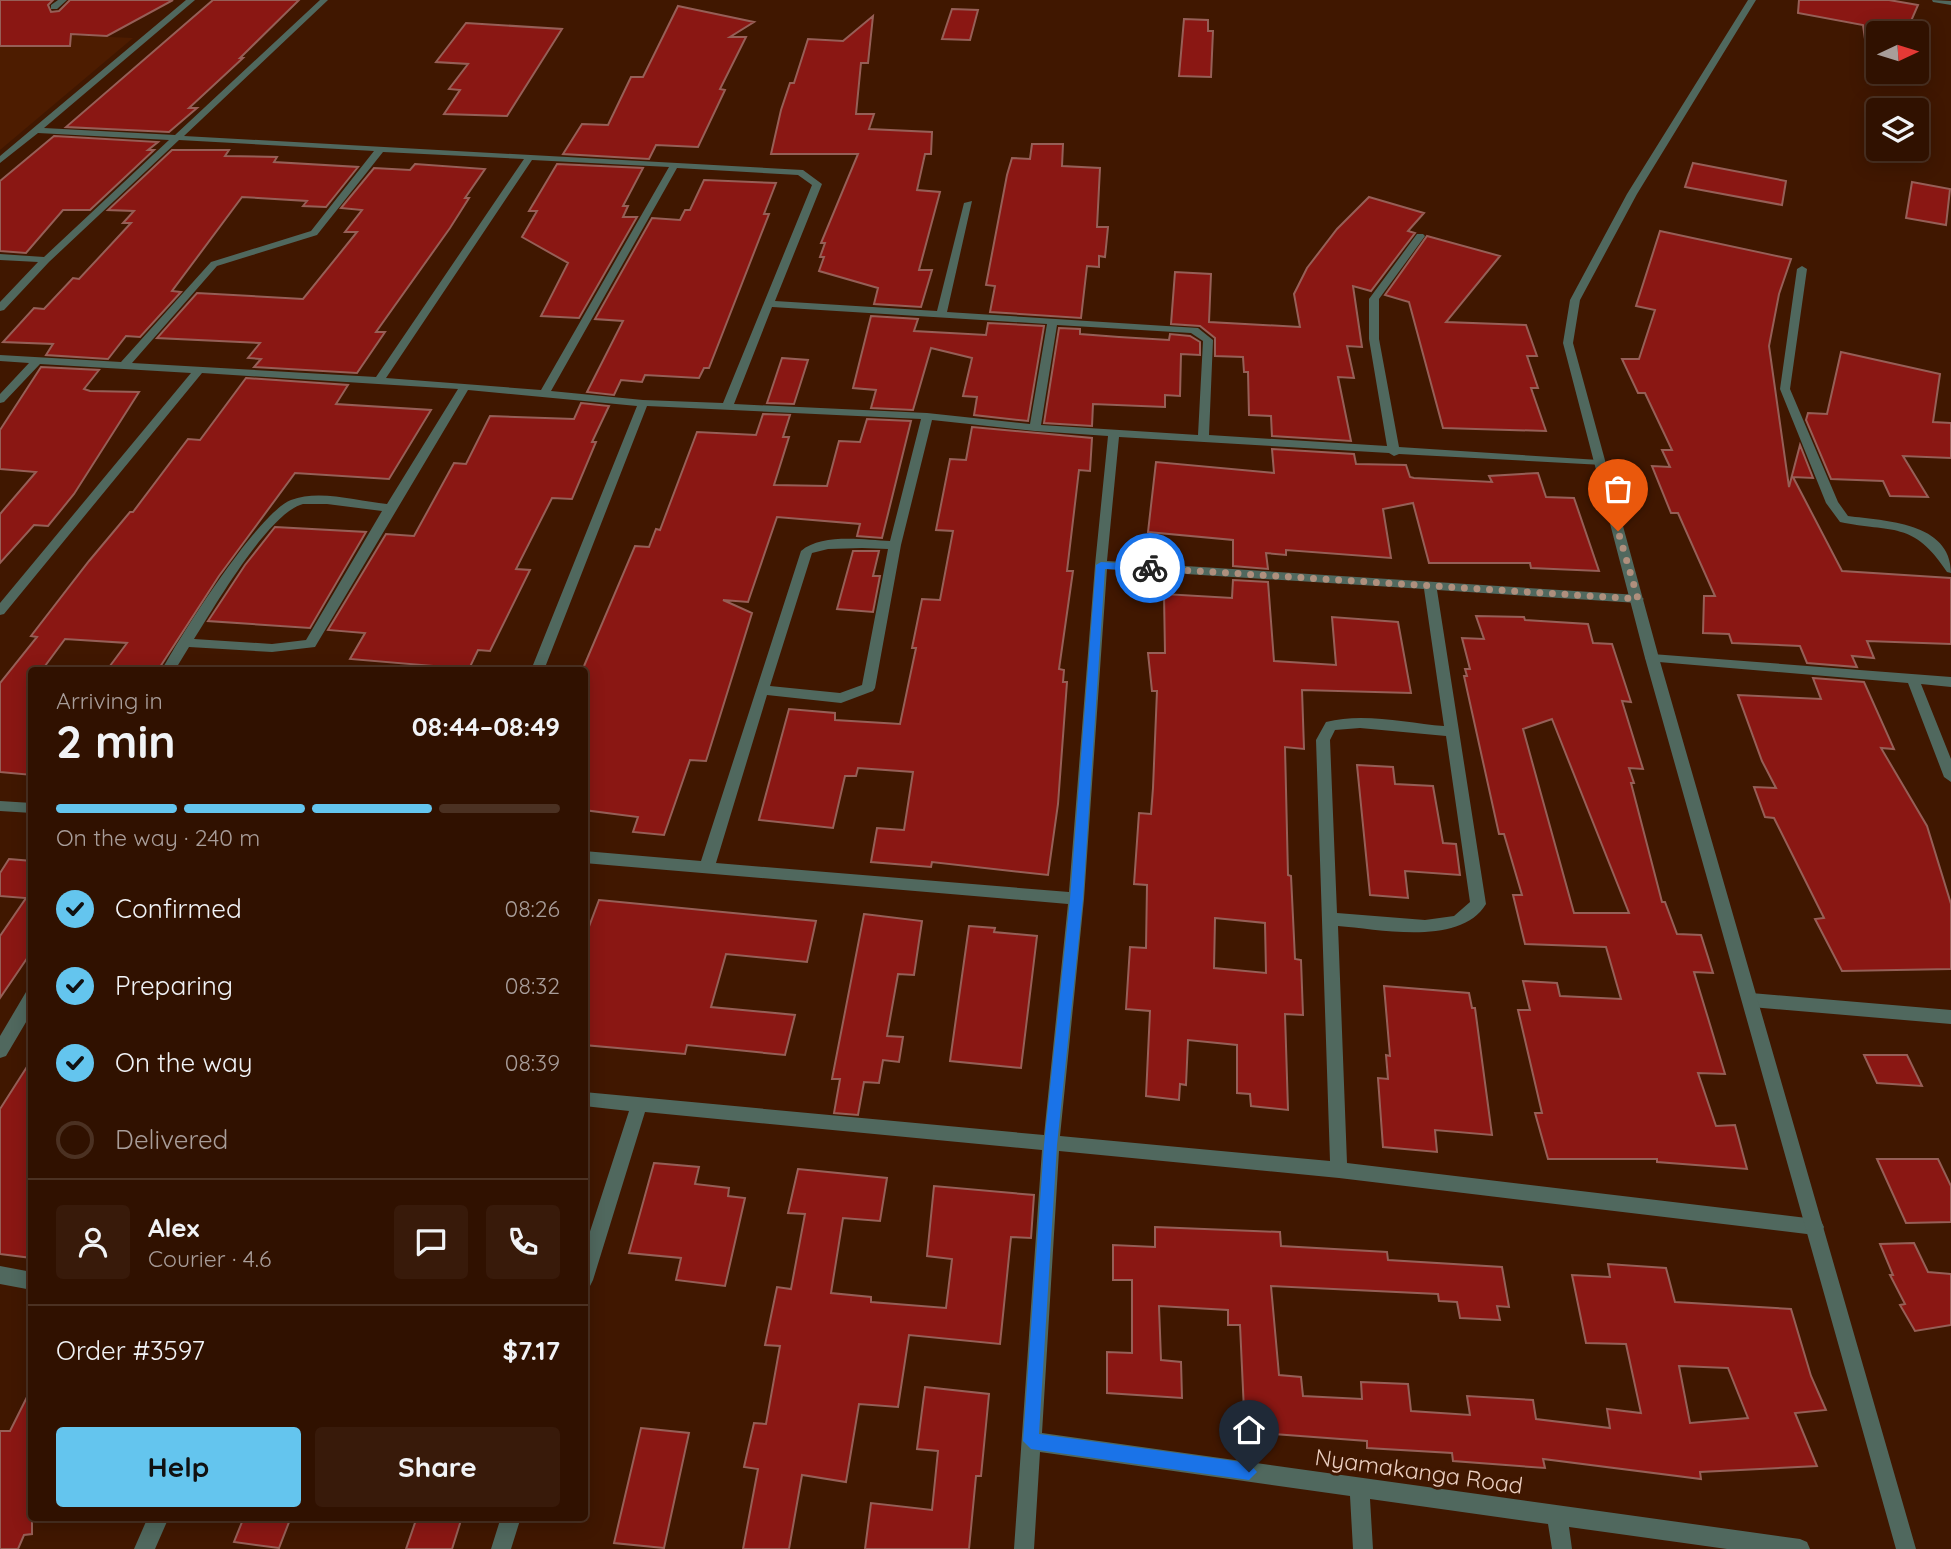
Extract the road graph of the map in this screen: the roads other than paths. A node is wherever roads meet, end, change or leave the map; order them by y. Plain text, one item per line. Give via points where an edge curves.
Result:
1 (63, 0) edge
2 (191, 0) edge
3 (324, 0) edge
4 (1752, 0) edge
5 (1936, 0) edge
6 (1951, 3) edge
7 (54, 7) dead end
8 (35, 130) junction
9 (175, 140) junction
10 (380, 150) junction
11 (530, 158) junction
12 (0, 160) edge
13 (675, 164) junction
14 (969, 203) dead end
15 (1420, 236) dead end
16 (0, 257) edge
17 (46, 260) junction
18 (1802, 269) dead end
19 (767, 304) junction
20 (0, 308) edge
21 (942, 313) junction
22 (1053, 320) junction
23 (0, 358) edge
24 (37, 360) junction
25 (123, 366) junction
26 (199, 370) junction
27 (378, 382) junction
28 (465, 386) junction
29 (545, 392) junction
30 (0, 400) edge
31 (643, 403) junction
32 (727, 407) junction
33 (927, 416) junction
34 (1035, 428) junction
35 (1114, 433) junction
36 (1203, 439) junction
37 (1394, 453) junction
38 (1599, 463) junction
39 (390, 508) junction
40 (895, 545) junction
41 (1101, 565) junction
42 (1951, 569) edge
43 (1430, 586) junction
44 (1638, 599) junction
45 (0, 611) edge
46 (187, 642) junction
47 (1652, 658) junction
48 (170, 667) edge
49 (538, 667) edge
50 (1913, 680) junction
51 (1951, 682) edge
52 (762, 690) junction
53 (1452, 732) junction
54 (1951, 777) edge
55 (0, 806) edge
56 (28, 808) edge
57 (588, 857) edge
58 (707, 867) junction
59 (1076, 899) junction
60 (1330, 919) junction
61 (1751, 1000) junction
62 (28, 1001) edge
63 (1951, 1017) edge
64 (8, 1021) edge
65 (0, 1051) edge
66 (588, 1099) edge
67 (639, 1104) junction
68 (1051, 1145) junction
69 (1339, 1170) junction
70 (1815, 1227) junction
71 (588, 1267) edge
72 (0, 1275) edge
73 (28, 1280) edge
74 (1031, 1441) junction
75 (1359, 1487) junction
76 (1557, 1515) junction
77 (157, 1521) edge
78 (510, 1521) edge
79 (144, 1549) edge
80 (501, 1549) edge
81 (1024, 1549) edge
82 (1363, 1549) edge
83 (1562, 1549) edge
84 (1800, 1549) edge
85 (1906, 1549) edge

1 - 7 street
2 - 8 street
3 - 9 street
4 - 38 street via 1632,194 1575,300 1568,343
5 - 6 street
8 - 9 street
8 - 12 street
9 - 10 street
9 - 17 street
10 - 11 street
10 - 25 street via 314,233 214,264
11 - 13 street
11 - 27 street
13 - 19 street via 800,172 817,184
13 - 29 street
14 - 21 street
15 - 37 street via 1374,299 1374,339
16 - 17 street
17 - 20 street
18 - 42 street via 1785,389 1832,503 1844,519 1922,531 1939,547
19 - 21 street
19 - 32 street
21 - 22 street
22 - 34 street
22 - 36 street via 1194,330 1203,335 1208,340
23 - 24 street
24 - 25 street
24 - 30 street
25 - 26 street
26 - 27 street
26 - 45 street
27 - 28 street
28 - 29 street
28 - 39 street
29 - 31 street
31 - 32 street
31 - 49 street
32 - 33 street
33 - 34 street
33 - 40 street
34 - 35 street
35 - 36 street
35 - 41 street
36 - 37 street
37 - 38 street
38 - 44 street
39 - 46 street via 296,501 278,510
39 - 46 street via 310,644 272,648
40 - 52 street via 835,545 807,551
40 - 52 street via 868,688 841,698
41 - 43 street
41 - 59 street
43 - 44 street
43 - 53 street
44 - 47 street
46 - 48 street
47 - 50 street
47 - 61 street
50 - 51 street
50 - 54 street
52 - 58 street
53 - 60 street via 1331,724 1323,740
53 - 60 street via 1478,904 1458,921 1425,926
55 - 56 street
57 - 58 street
58 - 59 street
59 - 68 street
60 - 69 street
61 - 63 street
61 - 70 street
62 - 64 street
64 - 65 street
66 - 67 street
67 - 68 street
67 - 71 street
68 - 69 street
68 - 74 street
69 - 70 street
70 - 85 street
72 - 73 street
74 - 75 street, Nyamakanga Road
74 - 81 street
75 - 76 street, Nyamakanga Road
75 - 82 street
76 - 83 street
76 - 84 street, Nyamakanga Road
77 - 79 street
78 - 80 street

